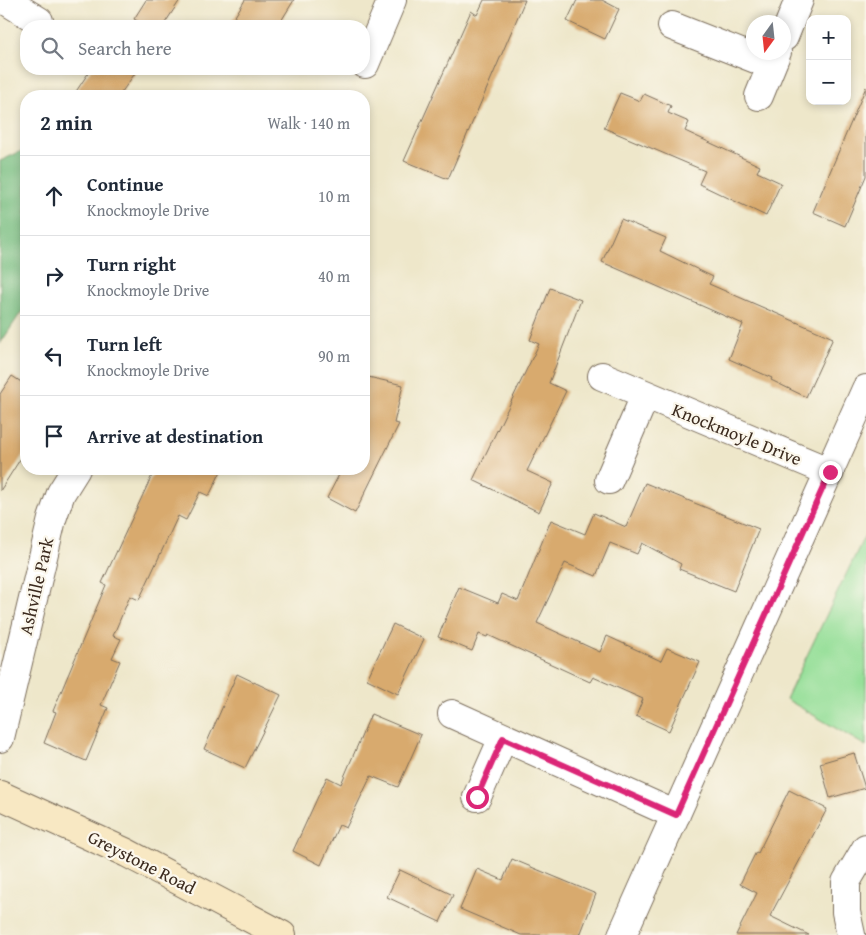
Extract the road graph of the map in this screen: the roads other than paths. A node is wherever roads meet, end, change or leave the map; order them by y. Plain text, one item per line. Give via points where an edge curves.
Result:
1 (5, 0) edge
2 (392, 0) edge
3 (799, 0) edge
4 (36, 20) edge
5 (791, 20) edge
6 (672, 26) dead end
7 (746, 50) edge
8 (370, 52) edge
9 (774, 60) edge
10 (758, 96) dead end
11 (602, 376) dead end
12 (866, 389) edge
13 (645, 396) junction
14 (830, 472) junction
15 (72, 475) edge
16 (609, 480) dead end
17 (452, 714) dead end
18 (0, 738) edge
19 (503, 738) junction
20 (0, 795) edge
21 (477, 797) dead end
22 (676, 815) junction
23 (866, 848) edge
24 (273, 933) edge
25 (622, 935) edge
26 (851, 935) edge

1 - 4 street
2 - 8 street
3 - 5 street
6 - 7 street
9 - 10 street
11 - 13 street, Knockmoyle Drive
12 - 14 street
13 - 14 street, Knockmoyle Drive
13 - 16 street
14 - 22 street
15 - 18 street, Ashville Park via 61,493 52,519
17 - 19 street
19 - 21 street
19 - 22 street
20 - 24 main road, Greystone Road via 127,853
22 - 25 street
23 - 26 street via 846,882 846,912

